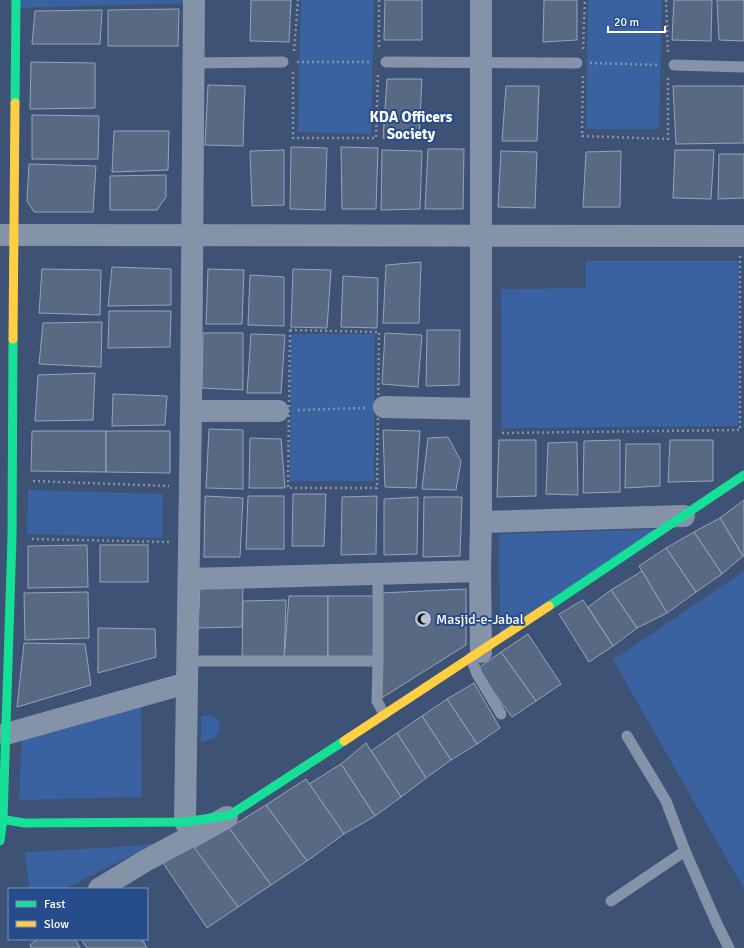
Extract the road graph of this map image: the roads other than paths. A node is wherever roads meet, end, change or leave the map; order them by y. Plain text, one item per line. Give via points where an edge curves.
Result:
1 (16, 0) edge
2 (194, 0) edge
3 (481, 0) edge
4 (481, 61) junction
5 (288, 62) road end
6 (383, 62) road end
7 (193, 63) junction
8 (580, 63) road end
9 (671, 65) road end
10 (744, 67) edge
11 (7, 235) edge
12 (193, 235) junction
13 (481, 236) junction
14 (742, 236) edge
15 (381, 408) road end
16 (481, 409) junction
17 (288, 410) road end
18 (192, 411) junction
19 (744, 475) edge
20 (0, 510) edge
21 (12, 510) junction
22 (684, 516) junction
23 (481, 522) junction
24 (480, 571) junction
25 (378, 574) junction
26 (189, 579) junction
27 (476, 655) junction
28 (378, 660) junction
29 (188, 661) junction
30 (187, 683) junction
31 (384, 714) junction
32 (501, 714) dead end
33 (6, 734) junction
34 (627, 736) dead end
35 (230, 815) junction
36 (1, 819) edge
37 (185, 822) junction
38 (0, 841) edge
39 (685, 851) junction
40 (101, 888) edge
41 (611, 901) dead end
42 (729, 948) edge

1 - 11 street
2 - 7 street
3 - 4 street
4 - 6 lane
4 - 8 lane
4 - 13 street
5 - 7 lane
7 - 12 street
9 - 10 lane
11 - 12 street
11 - 21 street
12 - 13 street
12 - 18 street
13 - 14 street
13 - 16 street
15 - 16 street
16 - 23 street
17 - 18 street
18 - 26 street
19 - 22 street
20 - 21 street
21 - 33 street
22 - 23 street
22 - 27 street
23 - 24 street
24 - 25 street
24 - 27 street
25 - 26 street
25 - 28 lane
26 - 29 street
27 - 31 street
27 - 32 lane via 477,674
28 - 29 lane
28 - 31 lane via 377,701
29 - 30 street
30 - 33 street
30 - 37 street
31 - 35 street
33 - 36 street
34 - 39 lane via 666,801
35 - 37 street
35 - 40 street
36 - 37 street via 24,823
36 - 38 street
39 - 41 lane
39 - 42 lane

